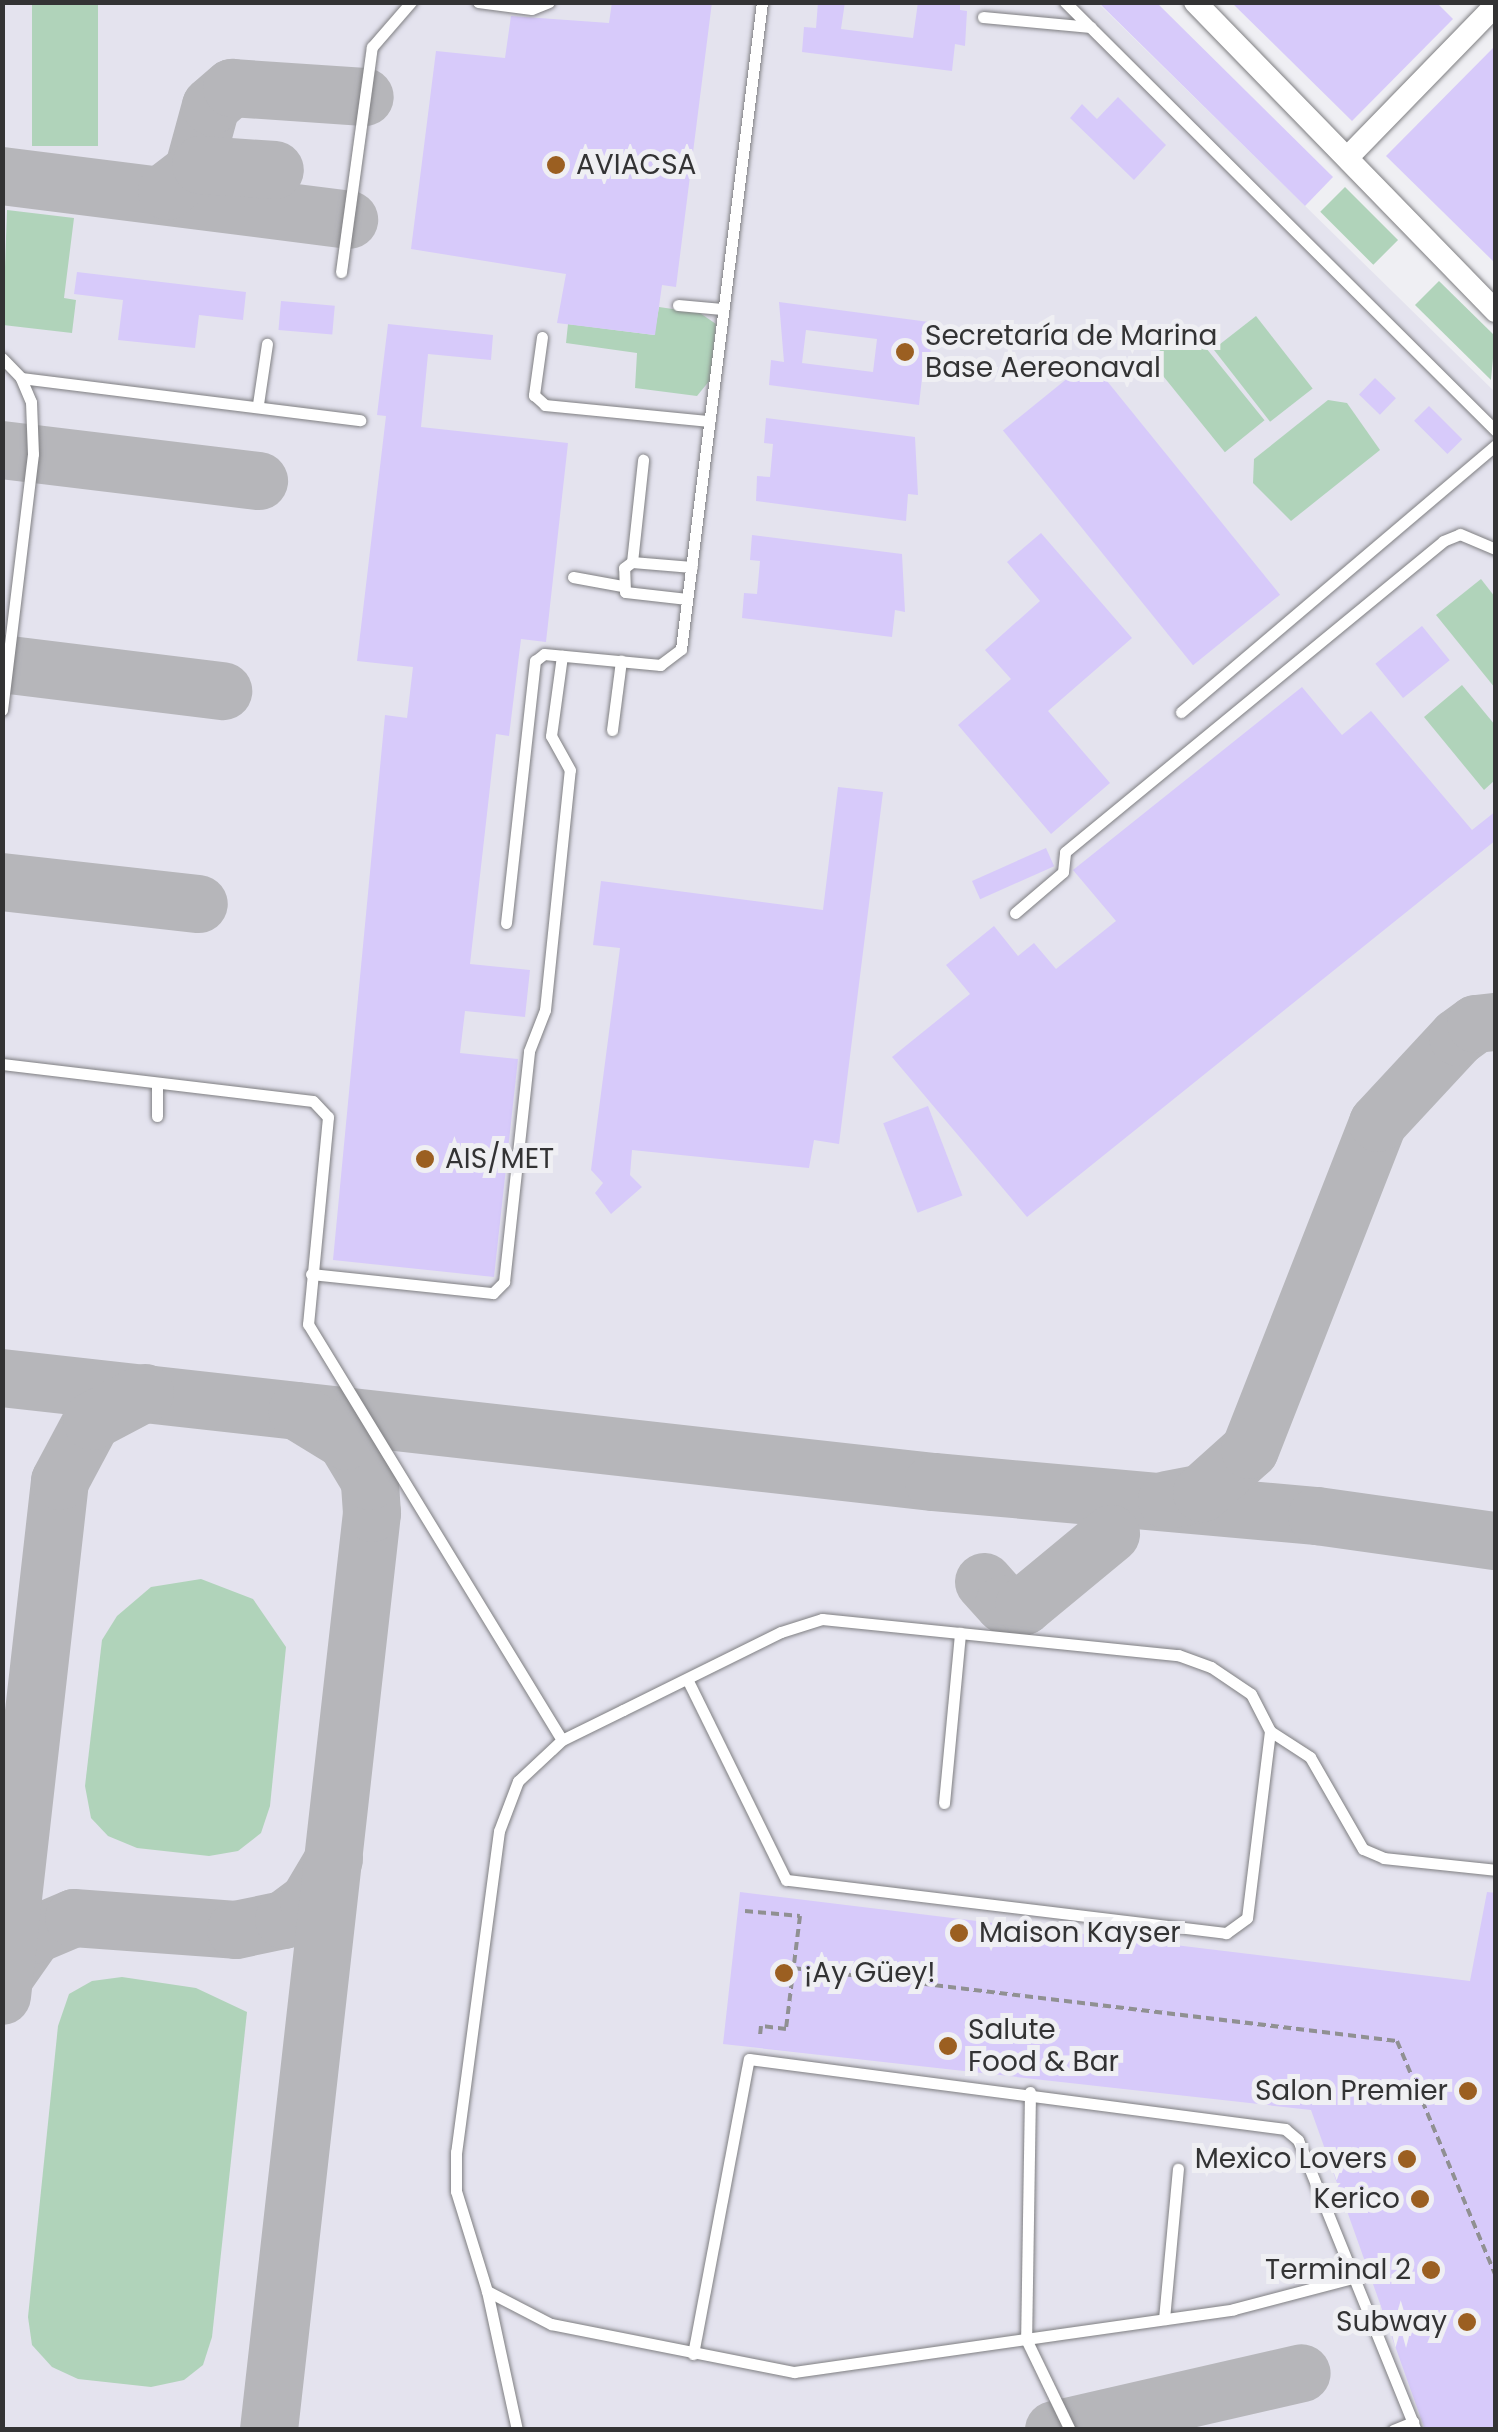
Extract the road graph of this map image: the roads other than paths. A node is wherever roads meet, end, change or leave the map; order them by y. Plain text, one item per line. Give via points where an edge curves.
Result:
1 (412, 2) edge
2 (478, 2) edge
3 (550, 2) edge
4 (762, 2) edge
5 (1065, 2) edge
6 (1195, 2) edge
7 (1486, 13) edge
8 (983, 17) dead end
9 (1090, 27) junction
10 (1348, 157) junction
11 (341, 272) dead end
12 (678, 305) dead end
13 (722, 310) junction
14 (1496, 311) edge
15 (542, 338) dead end
16 (266, 344) dead end
17 (2, 358) edge
18 (21, 378) junction
19 (258, 404) junction
20 (360, 420) dead end
21 (709, 421) junction
22 (1496, 431) edge
23 (1496, 445) edge
24 (643, 460) dead end
25 (1496, 549) edge
26 (632, 562) junction
27 (692, 568) junction
28 (573, 577) dead end
29 (622, 586) junction
30 (688, 599) junction
31 (562, 656) junction
32 (621, 661) junction
33 (2, 710) edge
34 (1181, 712) dead end
35 (612, 730) dead end
36 (1015, 912) dead end
37 (506, 923) dead end
38 (2, 1064) edge
39 (157, 1083) junction
40 (157, 1116) dead end
41 (312, 1274) junction
42 (960, 1633) junction
43 (687, 1679) junction
44 (1270, 1731) junction
45 (562, 1740) junction
46 (944, 1803) dead end
47 (1496, 1870) edge
48 (1030, 2092) junction
49 (1178, 2169) dead end
50 (1356, 2278) junction
51 (487, 2291) junction
52 (1164, 2319) junction
53 (1026, 2340) junction
54 (694, 2354) junction
55 (1414, 2426) edge
56 (517, 2430) edge
57 (1070, 2430) edge
58 (1394, 2430) edge

1 - 11 lane via 372,47
2 - 3 lane via 532,9
4 - 13 lane
5 - 9 lane
6 - 10 street
7 - 10 street
8 - 9 lane
9 - 22 lane
10 - 14 street
12 - 13 lane
13 - 21 lane
15 - 21 lane via 534,395 545,405
16 - 19 lane
17 - 18 lane
18 - 19 lane
18 - 33 lane via 31,402 32,454
19 - 20 lane
21 - 27 lane
23 - 34 lane
24 - 26 lane
25 - 36 lane via 1460,534 1443,541 1064,852 1063,872
26 - 27 lane
26 - 29 lane
27 - 30 lane
28 - 29 lane
29 - 30 lane via 631,595
30 - 32 lane via 681,649 672,660
31 - 32 lane
31 - 37 lane via 535,661
31 - 41 lane via 551,736 570,770 545,1010 529,1051 504,1282 493,1292
32 - 35 lane
38 - 39 lane
39 - 40 lane
39 - 41 lane via 313,1101 323,1108 328,1117
41 - 45 lane via 308,1324 314,1340
42 - 43 lane via 822,1620
42 - 44 lane via 1178,1655 1251,1694
42 - 46 lane
43 - 44 lane via 786,1880 1226,1933 1247,1918
43 - 45 lane
44 - 47 lane via 1310,1757 1363,1849 1384,1858
45 - 51 lane via 518,1782 489,1878 456,2152 463,2222
48 - 50 lane via 1286,2129 1298,2140
48 - 53 lane
48 - 54 lane via 749,2059
49 - 52 lane
50 - 52 lane
50 - 55 lane
51 - 54 lane via 551,2324
51 - 56 lane
52 - 53 lane
53 - 54 lane via 794,2372
53 - 57 lane
55 - 58 lane

